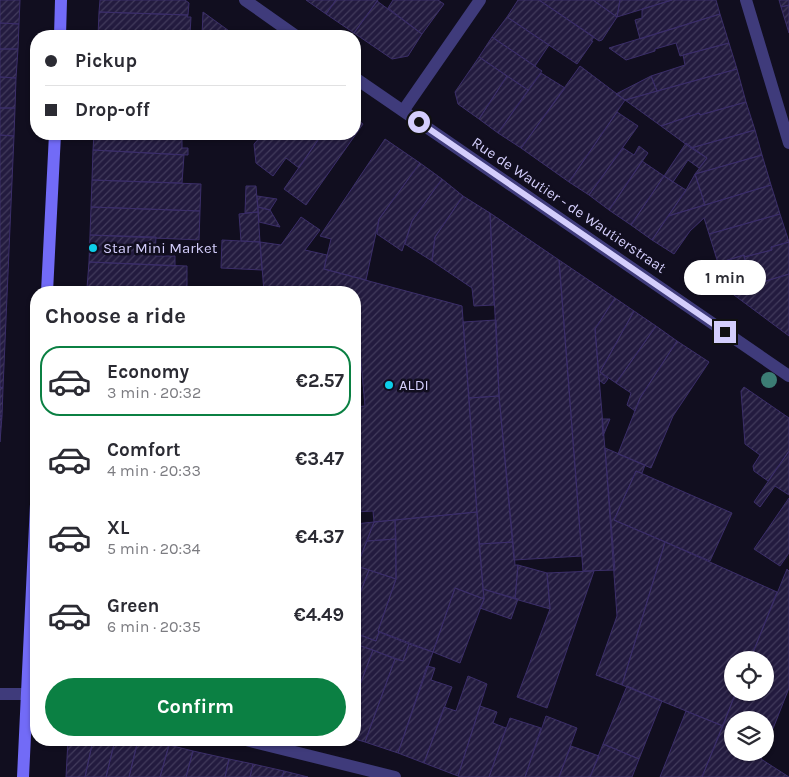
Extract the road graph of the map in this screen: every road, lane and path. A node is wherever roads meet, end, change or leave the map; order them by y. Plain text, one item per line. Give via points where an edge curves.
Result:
1 (62, 0) edge
2 (245, 0) edge
3 (480, 0) edge
4 (746, 0) edge
5 (60, 30) edge
6 (288, 30) edge
7 (361, 82) edge
8 (403, 111) junction
9 (55, 140) edge
10 (789, 143) edge
11 (47, 286) edge
12 (789, 376) edge
13 (30, 693) edge
14 (0, 694) edge
15 (30, 704) edge
16 (270, 746) edge
17 (23, 777) edge
18 (395, 777) edge

1 - 5 street
2 - 6 street
3 - 8 street
4 - 10 street
7 - 8 street, Rue de Wautier - de Wautierstraat
8 - 12 street, Rue de Wautier - de Wautierstraat
9 - 11 street
13 - 14 street
15 - 17 street
16 - 18 street

